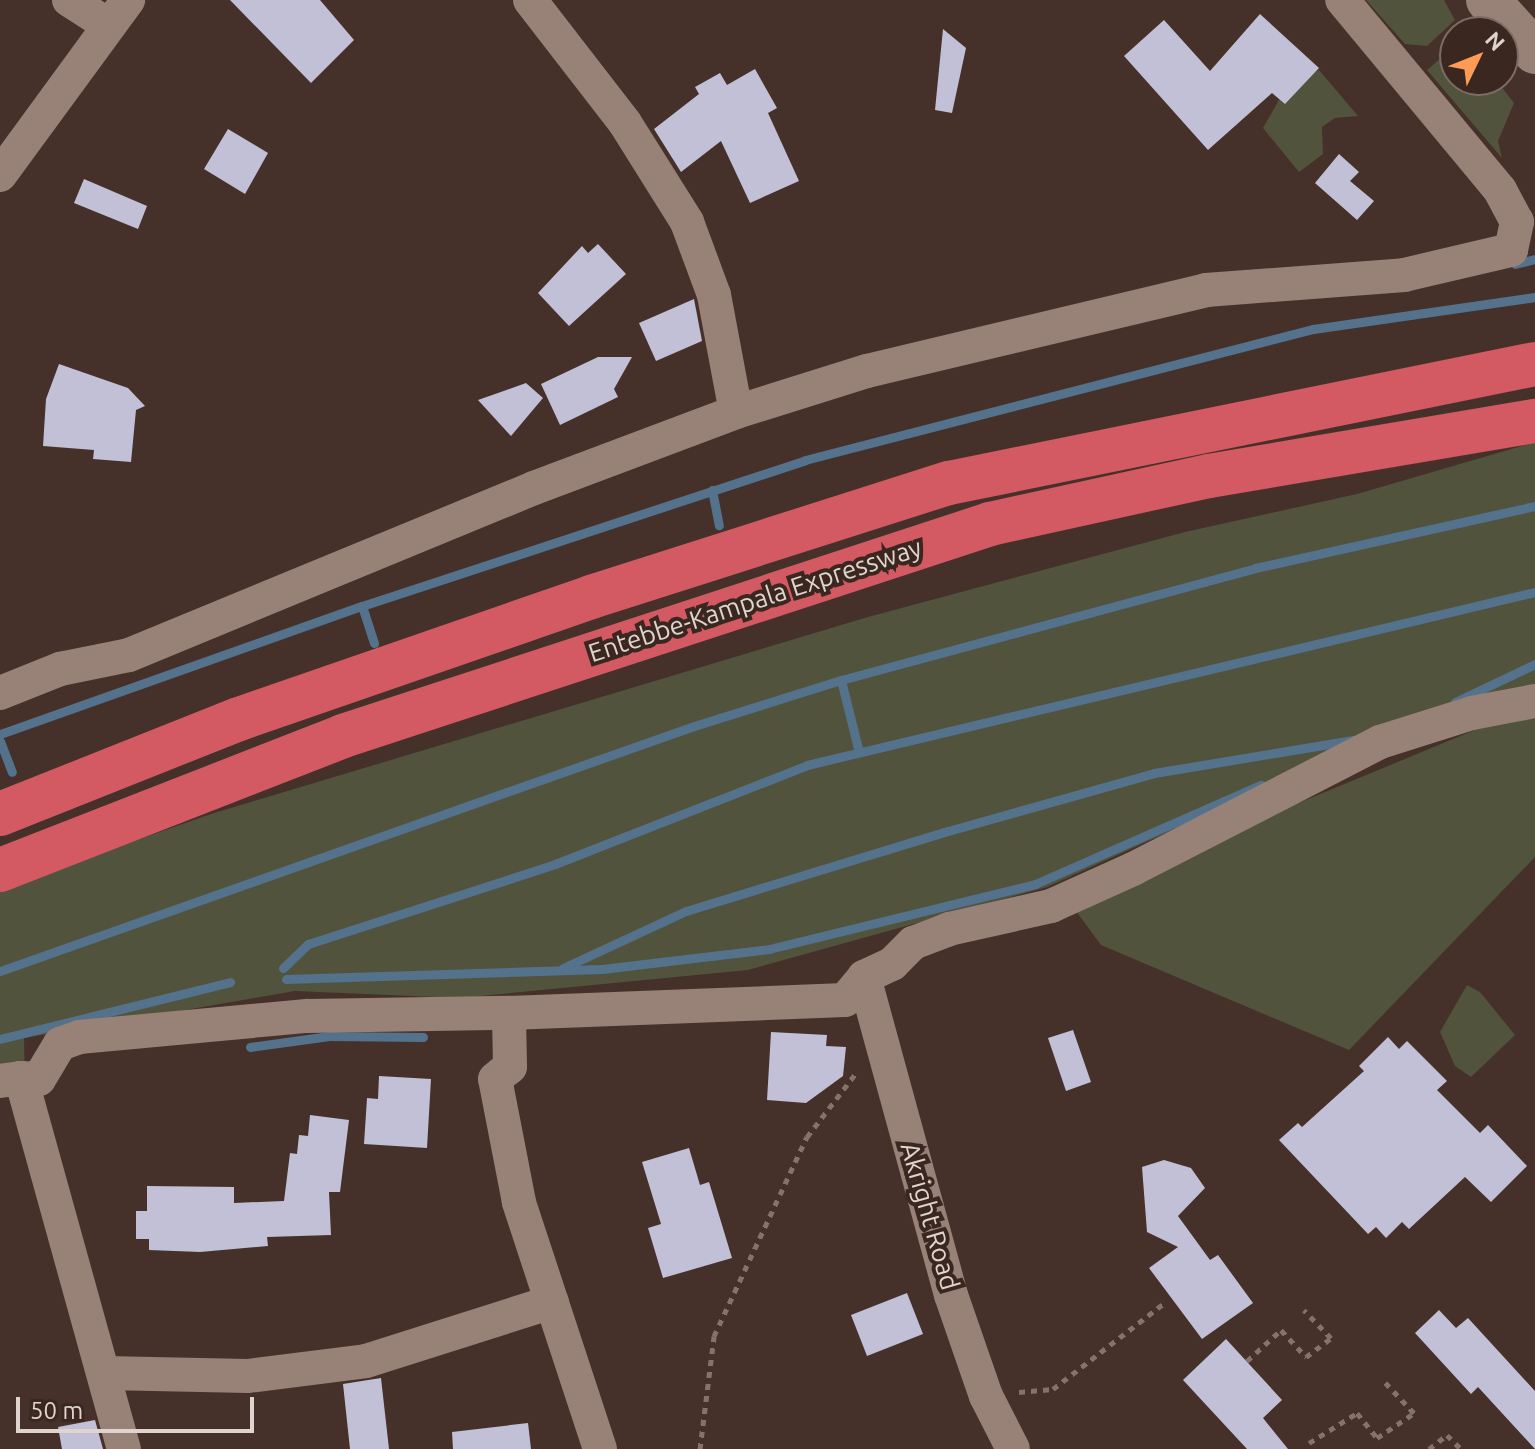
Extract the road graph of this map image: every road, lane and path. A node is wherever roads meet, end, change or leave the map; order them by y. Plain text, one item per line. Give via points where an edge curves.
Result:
1 (69, 0) edge
2 (530, 0) edge
3 (1342, 0) edge
4 (1488, 0) edge
5 (117, 12) edge
6 (1535, 52) edge
7 (0, 175) edge
8 (1526, 223) edge
9 (1535, 364) edge
10 (736, 412) junction
11 (1535, 421) edge
12 (0, 693) edge
13 (1535, 701) edge
14 (0, 814) edge
15 (0, 870) edge
16 (864, 977) junction
17 (509, 1013) junction
18 (874, 1019) junction
19 (10, 1080) edge
20 (552, 1302) junction
21 (1163, 1304) dead end
22 (1304, 1310) dead end
23 (1247, 1361) dead end
24 (105, 1373) junction
25 (1384, 1381) dead end
26 (1053, 1389) dead end
27 (1309, 1443) dead end
28 (124, 1449) edge
29 (600, 1449) edge
30 (700, 1449) edge
31 (1013, 1449) edge
32 (1429, 1449) edge
33 (1461, 1449) edge

1 - 5 street
2 - 10 street via 625,123 687,222 714,295
3 - 8 street via 1430,100
4 - 6 main road
5 - 7 street
8 - 10 street via 1511,250 1475,259 1404,275 1206,290 867,371
9 - 14 highway, Entebbe-Kampala Expressway via 949,483 254,713
10 - 12 street via 534,488 129,655 60,669
11 - 15 highway, Entebbe-Kampala Expressway via 1209,476 990,524 343,736
13 - 16 street via 1472,713 1380,742 1133,869 1051,906 949,929 913,943 892,964
16 - 17 street via 845,1000
16 - 18 street, Akright Road
17 - 19 street via 307,1016 79,1037 54,1051 39,1079
17 - 20 street via 510,1067 495,1079 519,1202
18 - 30 path via 856,1073 807,1137 714,1336
18 - 31 street, Akright Road via 951,1295 986,1396
19 - 24 street
20 - 24 street via 366,1361 248,1376
20 - 29 street
21 - 26 path
22 - 23 path via 1331,1338 1306,1357 1281,1330
24 - 28 street
25 - 27 path via 1414,1413 1377,1438 1357,1413
32 - 33 path via 1447,1435

